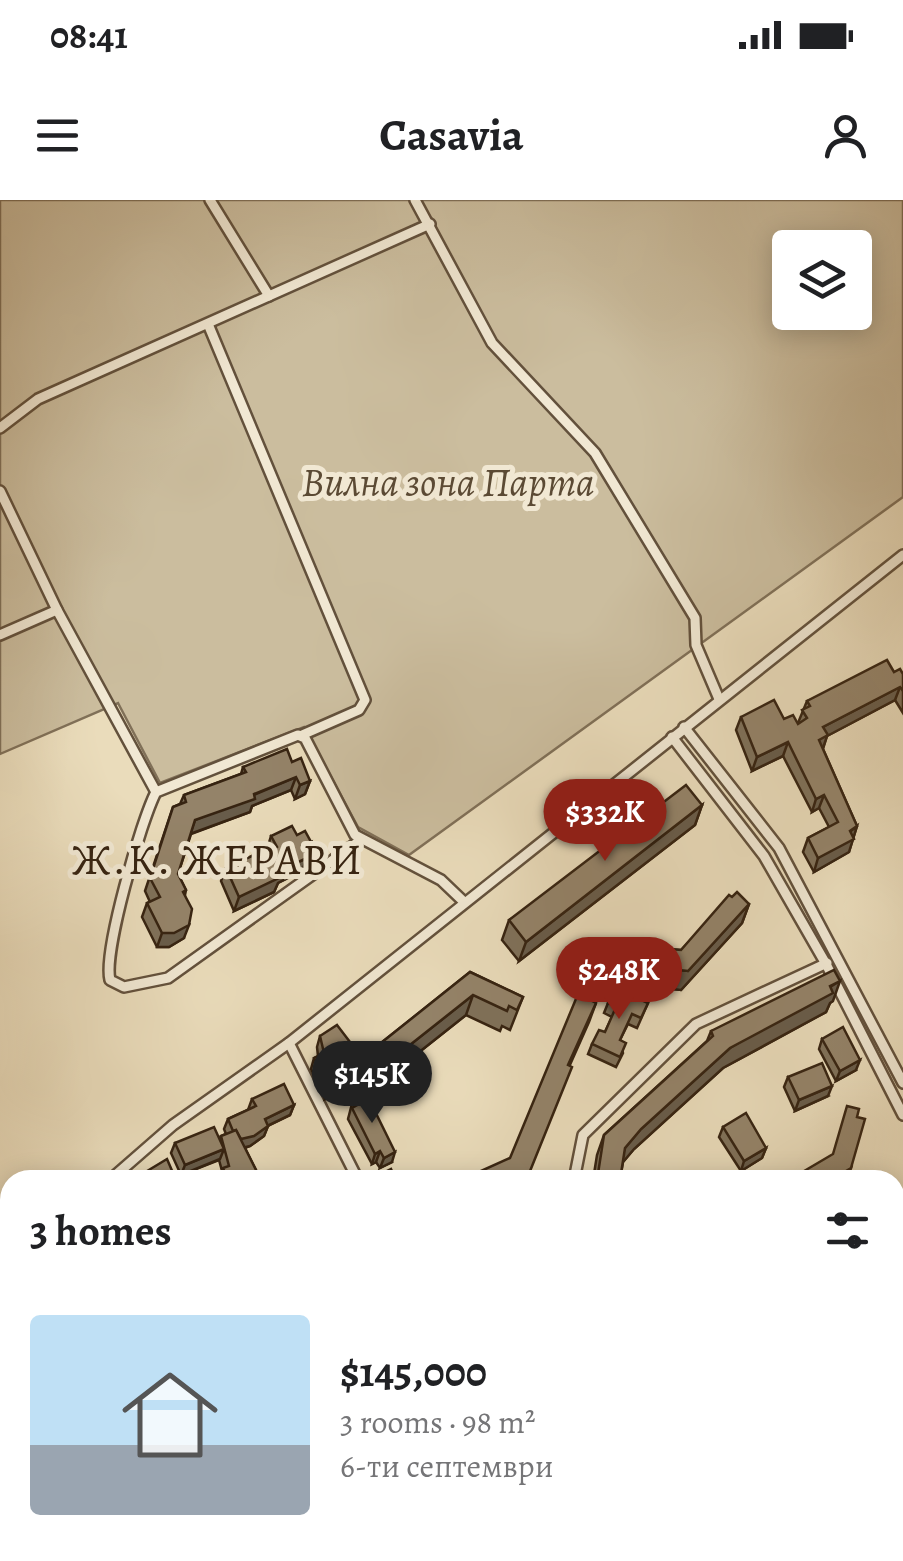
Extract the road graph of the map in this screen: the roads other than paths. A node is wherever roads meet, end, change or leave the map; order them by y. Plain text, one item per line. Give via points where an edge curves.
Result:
1 (210, 200) edge
2 (415, 200) edge
3 (430, 224) junction
4 (270, 296) junction
5 (208, 324) junction
6 (0, 428) edge
7 (0, 491) edge
8 (903, 555) edge
9 (57, 610) junction
10 (0, 635) edge
11 (719, 699) junction
12 (684, 727) junction
13 (302, 735) junction
14 (672, 737) junction
15 (156, 792) junction
16 (361, 840) junction
17 (463, 902) junction
18 (838, 957) junction
19 (826, 964) junction
20 (290, 1042) junction
21 (903, 1083) edge
22 (903, 1115) edge
23 (121, 1170) edge
24 (349, 1170) edge
25 (576, 1170) edge

1 - 4 street
2 - 3 street
3 - 4 street
3 - 11 street via 492,343 595,453 694,618 696,645
4 - 5 street
5 - 6 street via 38,399
5 - 13 street via 364,700 359,710
7 - 9 street
8 - 11 street
9 - 10 street
9 - 15 street
11 - 12 street
12 - 14 street
12 - 18 street via 779,848
13 - 15 street
13 - 16 street
14 - 17 street
14 - 19 street via 764,856
15 - 16 street via 110,957 110,980 124,987 185,968
16 - 17 street via 441,880
17 - 20 street
18 - 19 street
18 - 21 street
19 - 22 street
19 - 25 street via 696,1024 583,1136
20 - 23 street
20 - 24 street

